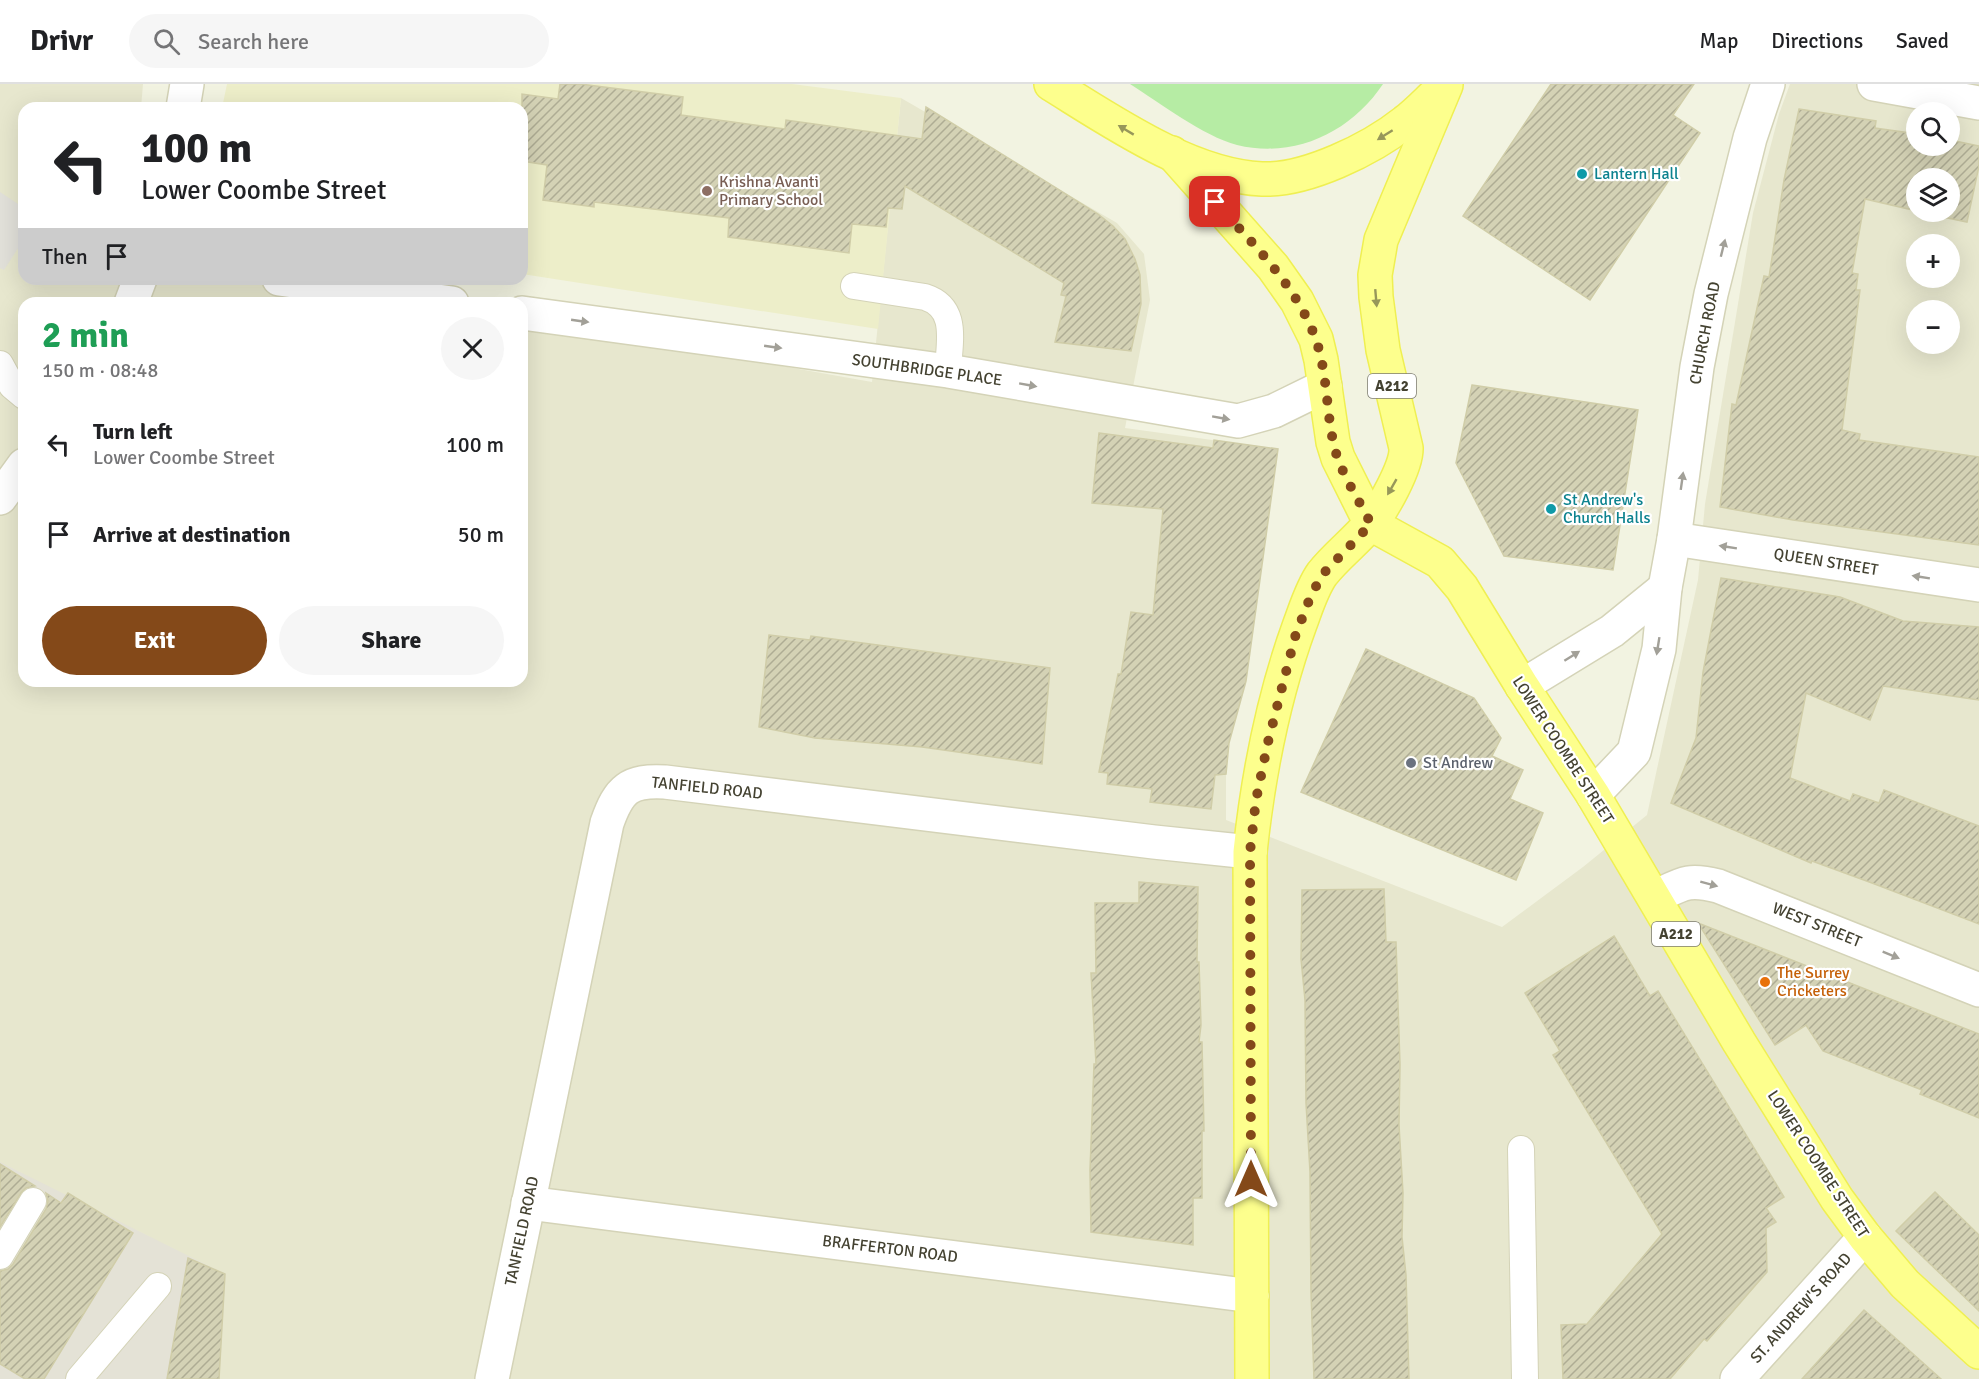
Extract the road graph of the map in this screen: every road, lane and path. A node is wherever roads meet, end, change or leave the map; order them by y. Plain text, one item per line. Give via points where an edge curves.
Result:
1 (187, 84) edge
2 (1051, 84) edge
3 (1446, 84) edge
4 (1768, 84) edge
5 (1874, 84) edge
6 (184, 102) edge
7 (1979, 103) edge
8 (1172, 153) junction
9 (322, 285) edge
10 (854, 286) dead end
11 (409, 297) edge
12 (528, 314) edge
13 (0, 364) edge
14 (948, 371) junction
15 (1325, 386) junction
16 (18, 391) edge
17 (18, 473) edge
18 (0, 498) edge
19 (1371, 524) junction
20 (1674, 539) junction
21 (1979, 585) edge
22 (1665, 588) junction
23 (1522, 686) junction
24 (1593, 795) junction
25 (1250, 852) junction
26 (1655, 897) junction
27 (1979, 990) edge
28 (1521, 1149) dead end
29 (33, 1201) dead end
30 (528, 1203) junction
31 (1865, 1237) junction
32 (0, 1256) edge
33 (159, 1286) dead end
34 (1252, 1296) junction
35 (1979, 1352) edge
36 (79, 1379) edge
37 (492, 1379) edge
38 (1252, 1379) edge
39 (1526, 1379) edge
40 (1737, 1379) edge

1 - 6 street
8 -> 2 main road via 1132,134
3 -> 8 main road via 1404,123 1368,145 1333,164 1296,174 1263,179 1229,174
3 -> 19 main road, A212 via 1381,240 1375,275 1383,350 1406,458
20 -> 4 street, CHURCH ROAD via 1711,294 1750,138
5 - 7 street
8 - 15 main road via 1288,286 1316,339
9 - 11 street
10 - 14 lane via 937,301 948,317
12 -> 14 street, SOUTHBRIDGE PLACE
13 - 16 lane
14 -> 15 street, SOUTHBRIDGE PLACE via 1239,421 1274,411
15 - 19 main road via 1338,458
17 - 18 street
19 - 23 main road, LOWER COOMBE STREET / A212 via 1440,562 1450,572
19 - 25 main road via 1321,576 1305,612 1268,742
21 -> 20 street, QUEEN STREET
20 - 22 street, CHURCH ROAD
23 -> 22 street via 1612,631
22 -> 24 street, CHURCH ROAD via 1659,649 1634,752
23 - 24 main road, LOWER COOMBE STREET / A212
24 - 26 main road, LOWER COOMBE STREET / A212
25 - 30 street, TANFIELD ROAD via 642,781 625,790 613,805 607,823
25 - 34 main road
26 -> 27 street, WEST STREET via 1683,883 1698,881 1718,886
26 - 31 main road, LOWER COOMBE STREET / A212 via 1745,1052
28 - 39 lane
29 - 32 lane
30 - 34 street, BRAFFERTON ROAD
30 - 37 street, TANFIELD ROAD
31 - 35 main road, LOWER COOMBE STREET / A212 via 1905,1284
31 - 40 street, ST. ANDREW'S ROAD
33 - 36 lane
34 - 38 main road

